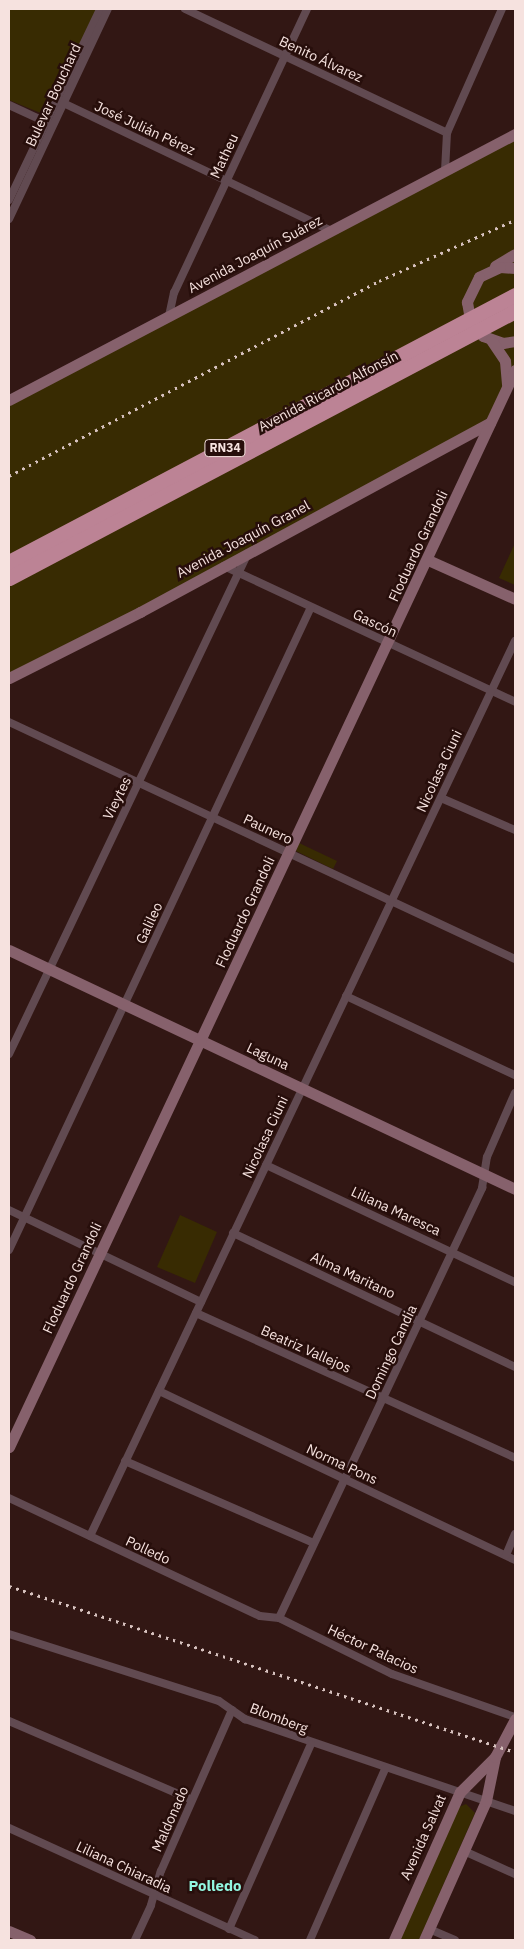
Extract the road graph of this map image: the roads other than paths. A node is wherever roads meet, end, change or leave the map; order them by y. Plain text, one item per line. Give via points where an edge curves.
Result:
1 (100, 9) edge
2 (108, 9) edge
3 (185, 9) edge
4 (307, 9) edge
5 (502, 9) edge
6 (285, 56) junction
7 (60, 102) junction
8 (9, 105) edge
9 (49, 124) junction
10 (447, 133) junction
11 (515, 134) edge
12 (445, 171) junction
13 (227, 180) junction
14 (9, 200) edge
15 (9, 219) edge
16 (332, 230) junction
17 (515, 254) edge
18 (515, 268) edge
19 (488, 271) junction
20 (515, 295) edge
21 (515, 311) edge
22 (169, 316) junction
23 (474, 325) junction
24 (491, 340) junction
25 (515, 341) edge
26 (515, 370) edge
27 (506, 388) junction
28 (9, 400) edge
29 (490, 423) junction
30 (248, 553) junction
31 (428, 560) junction
32 (9, 562) edge
33 (224, 566) junction
34 (239, 573) junction
35 (9, 578) edge
36 (515, 600) edge
37 (311, 607) junction
38 (515, 641) edge
39 (389, 643) junction
40 (9, 678) edge
41 (491, 691) junction
42 (515, 702) edge
43 (9, 722) edge
44 (139, 782) junction
45 (441, 798) junction
46 (212, 817) junction
47 (515, 830) edge
48 (290, 852) junction
49 (392, 900) junction
50 (9, 950) edge
51 (515, 959) edge
52 (49, 969) junction
53 (346, 996) junction
54 (124, 1004) junction
55 (200, 1040) junction
56 (9, 1054) edge
57 (515, 1075) edge
58 (302, 1089) junction
59 (515, 1093) edge
60 (266, 1165) junction
61 (484, 1175) junction
62 (515, 1190) edge
63 (9, 1210) edge
64 (24, 1218) junction
65 (234, 1234) junction
66 (9, 1250) edge
67 (453, 1251) junction
68 (100, 1253) junction
69 (515, 1282) edge
70 (201, 1302) junction
71 (196, 1313) junction
72 (420, 1320) junction
73 (515, 1367) edge
74 (158, 1391) junction
75 (383, 1398) junction
76 (9, 1448) edge
77 (515, 1458) edge
78 (125, 1461) junction
79 (345, 1479) junction
80 (9, 1498) edge
81 (515, 1534) edge
82 (90, 1536) junction
83 (314, 1543) junction
84 (506, 1556) junction
85 (515, 1560) edge
86 (279, 1618) junction
87 (9, 1634) edge
88 (232, 1710) junction
89 (515, 1718) edge
90 (9, 1721) edge
91 (311, 1744) junction
92 (495, 1757) junction
93 (385, 1769) junction
94 (460, 1792) junction
95 (192, 1800) junction
96 (486, 1801) junction
97 (515, 1811) edge
98 (9, 1828) edge
99 (464, 1851) junction
100 (515, 1874) edge
101 (154, 1893) junction
102 (429, 1928) junction
103 (229, 1929) junction
104 (9, 1931) edge
105 (30, 1940) edge
106 (135, 1940) edge
107 (255, 1940) edge
108 (310, 1940) edge
109 (394, 1940) edge
110 (424, 1940) edge
111 (455, 1940) edge

1 - 7 street, Bulevar Bouchard
2 - 7 street, Bulevar Bouchard
3 - 6 street, Benito Álvarez
4 - 6 street, Matheu
5 - 10 street
6 - 10 street, Benito Álvarez
6 - 13 street, Matheu
7 - 9 street, Bulevar Bouchard
7 - 13 street, José Julián Pérez
8 - 9 street
9 - 14 street, Bulevar Bouchard
9 - 15 street, Bulevar Bouchard
10 - 12 street
11 - 12 street, Avenida Joaquín Suárez
12 - 16 street, Avenida Joaquín Suárez
13 - 16 street, José Julián Pérez
13 - 22 street, Matheu via 174,293
16 - 22 street, Avenida Joaquín Suárez
17 - 19 street
18 - 19 street via 500,267
19 - 23 street via 479,277 469,293
20 - 23 highway, Avenida Ricardo Alfonsín / RN34
21 - 23 highway, Avenida Ricardo Alfonsín / RN34
22 - 28 street, Avenida Joaquín Suárez
23 - 24 street
23 - 32 highway, Avenida Ricardo Alfonsín / RN34
23 - 35 highway, Avenida Ricardo Alfonsín / RN34
24 - 25 street
24 - 27 street, Floduardo Grandoli via 505,361
26 - 27 street, Floduardo Grandoli
27 - 29 street, Floduardo Grandoli
29 - 30 street, Avenida Joaquín Granel
29 - 31 street, Floduardo Grandoli
30 - 33 street, Avenida Joaquín Granel
30 - 34 street, Vieytes
31 - 36 street
31 - 39 street, Floduardo Grandoli
33 - 34 street, Gascón
33 - 40 street, Avenida Joaquín Granel
34 - 37 street, Gascón
34 - 44 street, Vieytes
37 - 39 street, Gascón
37 - 46 street, Galileo
38 - 41 street, Nicolasa Ciuni
39 - 41 street, Gascón
39 - 48 street, Floduardo Grandoli
41 - 42 street, Gascón
41 - 45 street, Nicolasa Ciuni
43 - 44 street, Paunero
44 - 46 street, Paunero
44 - 52 street, Vieytes
45 - 47 street
45 - 49 street, Nicolasa Ciuni
46 - 48 street, Paunero
46 - 54 street, Galileo
48 - 49 street, Paunero
48 - 55 street, Floduardo Grandoli
49 - 51 street, Paunero
49 - 53 street, Nicolasa Ciuni
50 - 52 street, Laguna
52 - 54 street, Laguna
52 - 56 street, Vieytes
53 - 57 street
53 - 58 street, Nicolasa Ciuni
54 - 55 street, Laguna
54 - 64 street, Galileo
55 - 58 street, Laguna
55 - 68 street, Floduardo Grandoli
58 - 60 street, Nicolasa Ciuni
58 - 61 street, Laguna
59 - 61 street, Domingo Candia via 486,1157
60 - 65 street, Nicolasa Ciuni
60 - 67 street, Liliana Maresca
61 - 62 street, Laguna
61 - 67 street, Domingo Candia via 482,1188
63 - 64 street
64 - 66 street, Galileo
64 - 68 street
65 - 70 street, Nicolasa Ciuni
65 - 72 street, Alma Maritano
67 - 69 street, Liliana Maresca
67 - 72 street, Domingo Candia
68 - 70 street
68 - 76 street, Floduardo Grandoli
70 - 71 street, Nicolasa Ciuni
71 - 74 street, Nicolasa Ciuni
71 - 75 street, Beatriz Vallejos
72 - 73 street, Alma Maritano
72 - 75 street, Domingo Candia
74 - 78 street, Nicolasa Ciuni
74 - 79 street, Norma Pons
75 - 77 street, Beatriz Vallejos
75 - 79 street, Domingo Candia
78 - 82 street, Nicolasa Ciuni
78 - 83 street
79 - 83 street, Domingo Candia
79 - 84 street, Norma Pons
80 - 82 street, Polledo
81 - 84 street
82 - 86 street, Polledo via 260,1616
83 - 86 street, Domingo Candia
84 - 85 street, Norma Pons
86 - 89 street, Héctor Palacios via 392,1674
87 - 88 street, Blomberg via 219,1701
88 - 91 street, Blomberg via 245,1720
88 - 95 street, Maldonado
89 - 92 street, Avenida Salvat
90 - 95 street
91 - 93 street, Blomberg
91 - 103 street
92 - 94 street, Avenida Salvat
92 - 96 street, Avenida Salvat
93 - 94 street, Blomberg
93 - 108 street
94 - 96 street, Blomberg
94 - 109 street, Avenida Salvat
95 - 101 street, Maldonado
96 - 97 street, Blomberg
96 - 99 street, Avenida Salvat
98 - 101 street, Liliana Chiaradia
99 - 100 street
99 - 102 street, Avenida Salvat
101 - 103 street, Liliana Chiaradia
101 - 106 street, Maldonado
102 - 110 street, Avenida Salvat
102 - 111 street
103 - 107 street, Liliana Chiaradia
104 - 105 street

